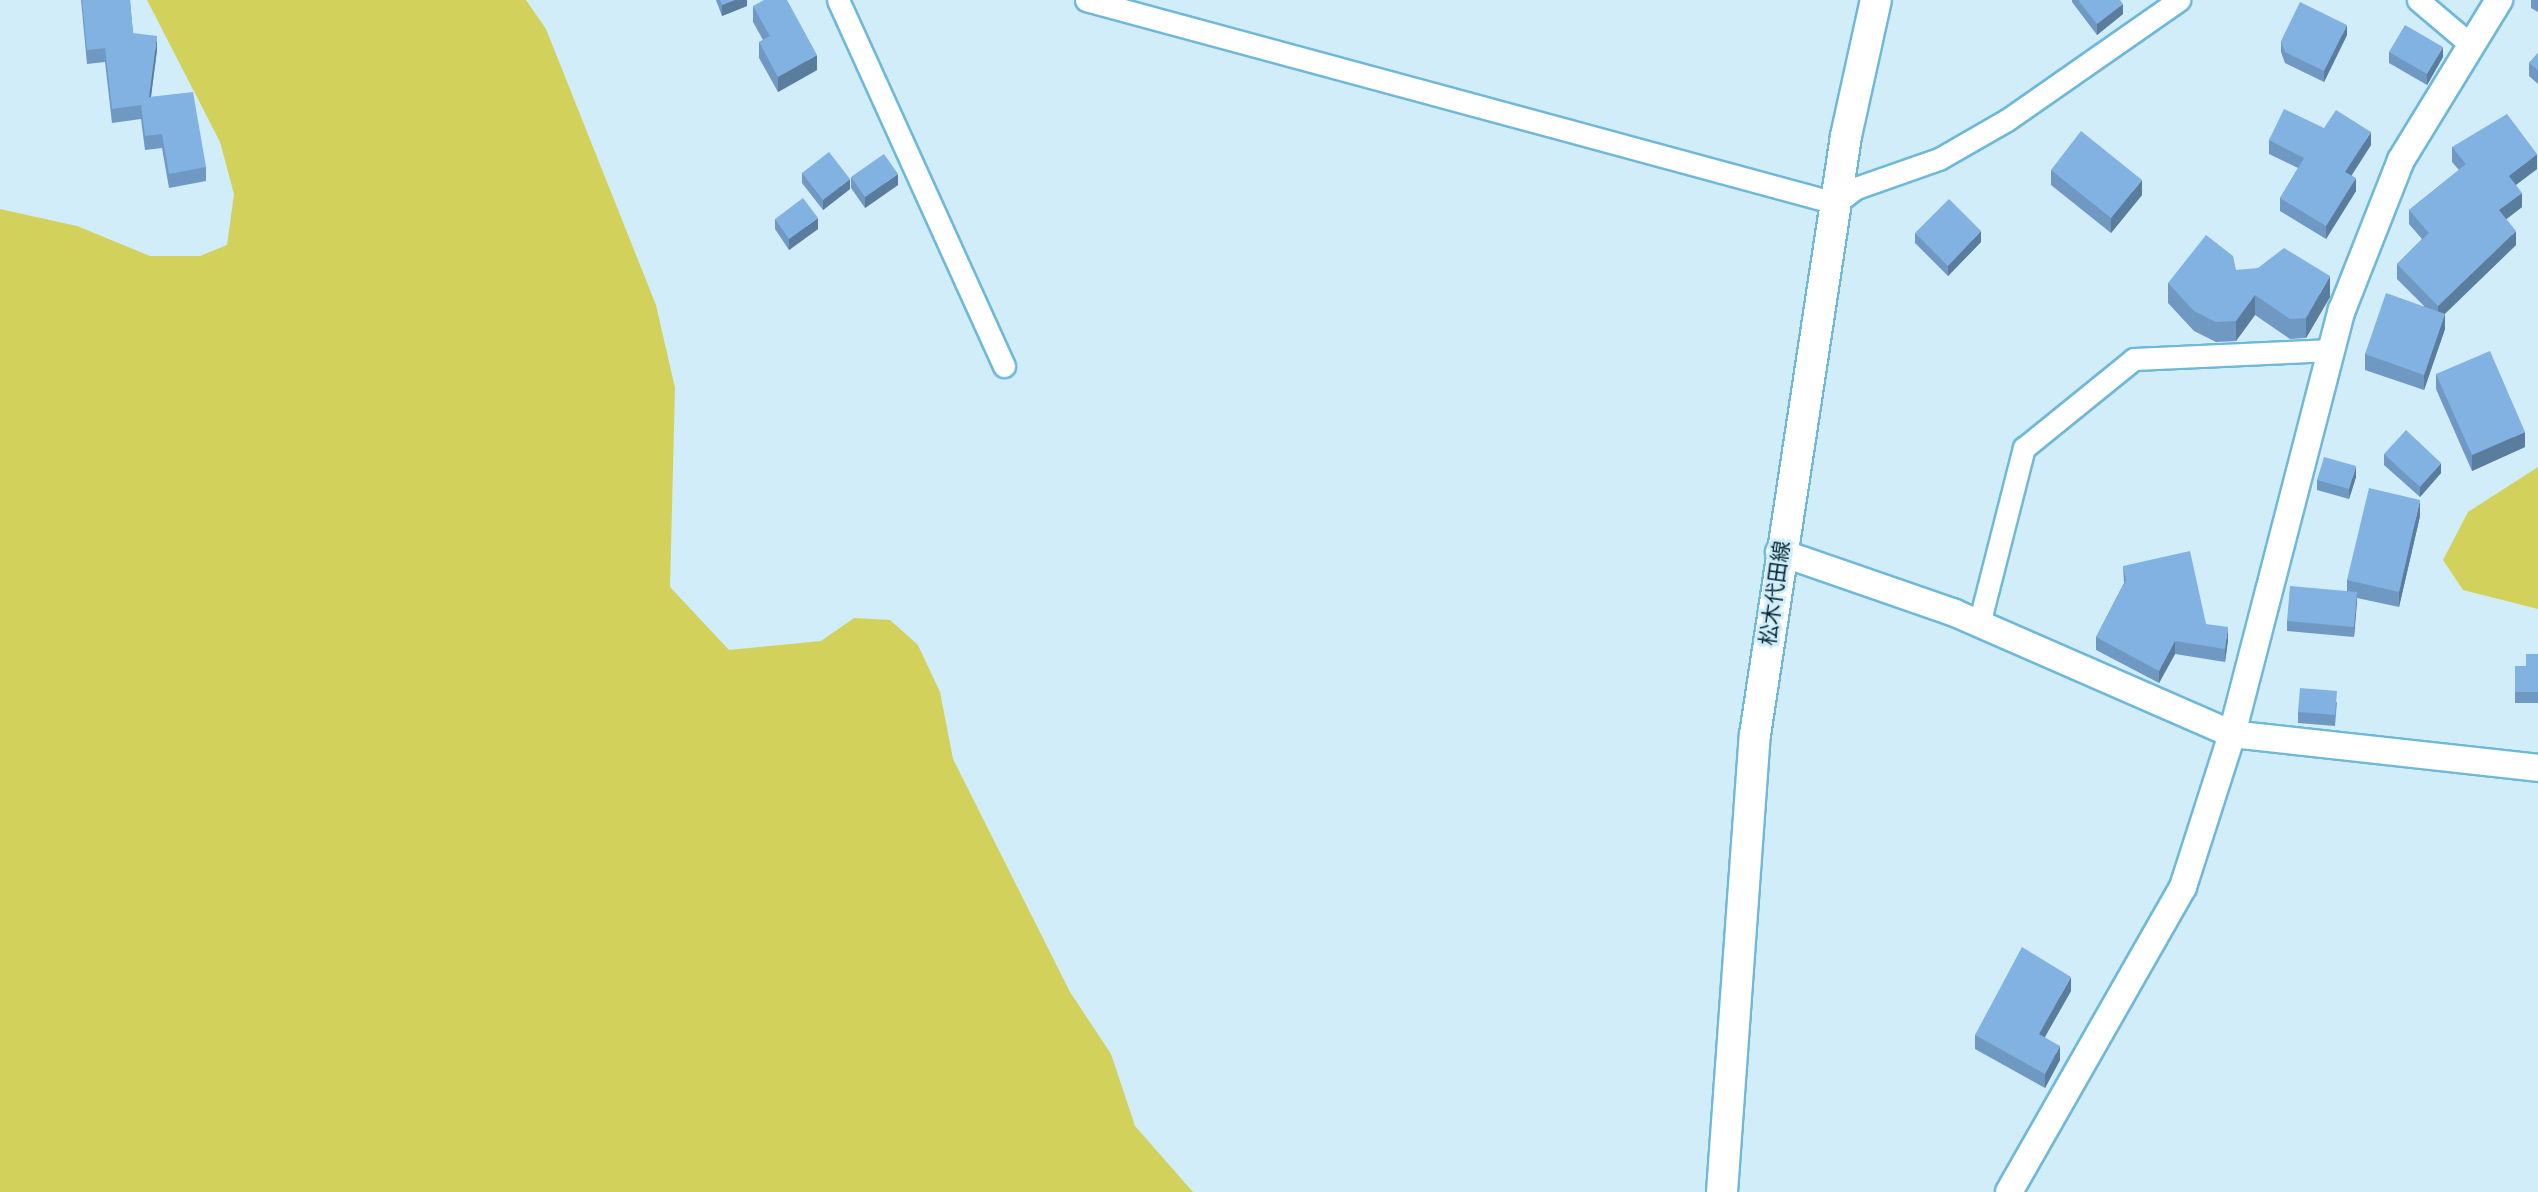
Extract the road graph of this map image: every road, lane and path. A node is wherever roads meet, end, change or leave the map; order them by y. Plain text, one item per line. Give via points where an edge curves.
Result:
1 (838, 0) edge
2 (1086, 0) edge
3 (1876, 0) edge
4 (2179, 0) edge
5 (2418, 0) edge
6 (2499, 0) edge
7 (2472, 45) junction
8 (1836, 203) junction
9 (2332, 351) junction
10 (1004, 366) dead end
11 (1779, 552) junction
12 (1979, 624) junction
13 (2232, 734) junction
14 (2538, 768) edge
15 (1722, 1192) edge
16 (2009, 1192) edge

1 - 10 street
2 - 8 street
3 - 8 main road, 松木代田線
4 - 8 street via 2007,120 1939,159 1856,188
5 - 7 street
6 - 7 street
7 - 9 street via 2401,160
8 - 11 main road, 松木代田線
9 - 12 street via 2134,359 2024,448
9 - 13 street
11 - 12 street
11 - 15 main road, 松木代田線 via 1754,748
12 - 13 street
13 - 14 street
13 - 16 street via 2183,887

